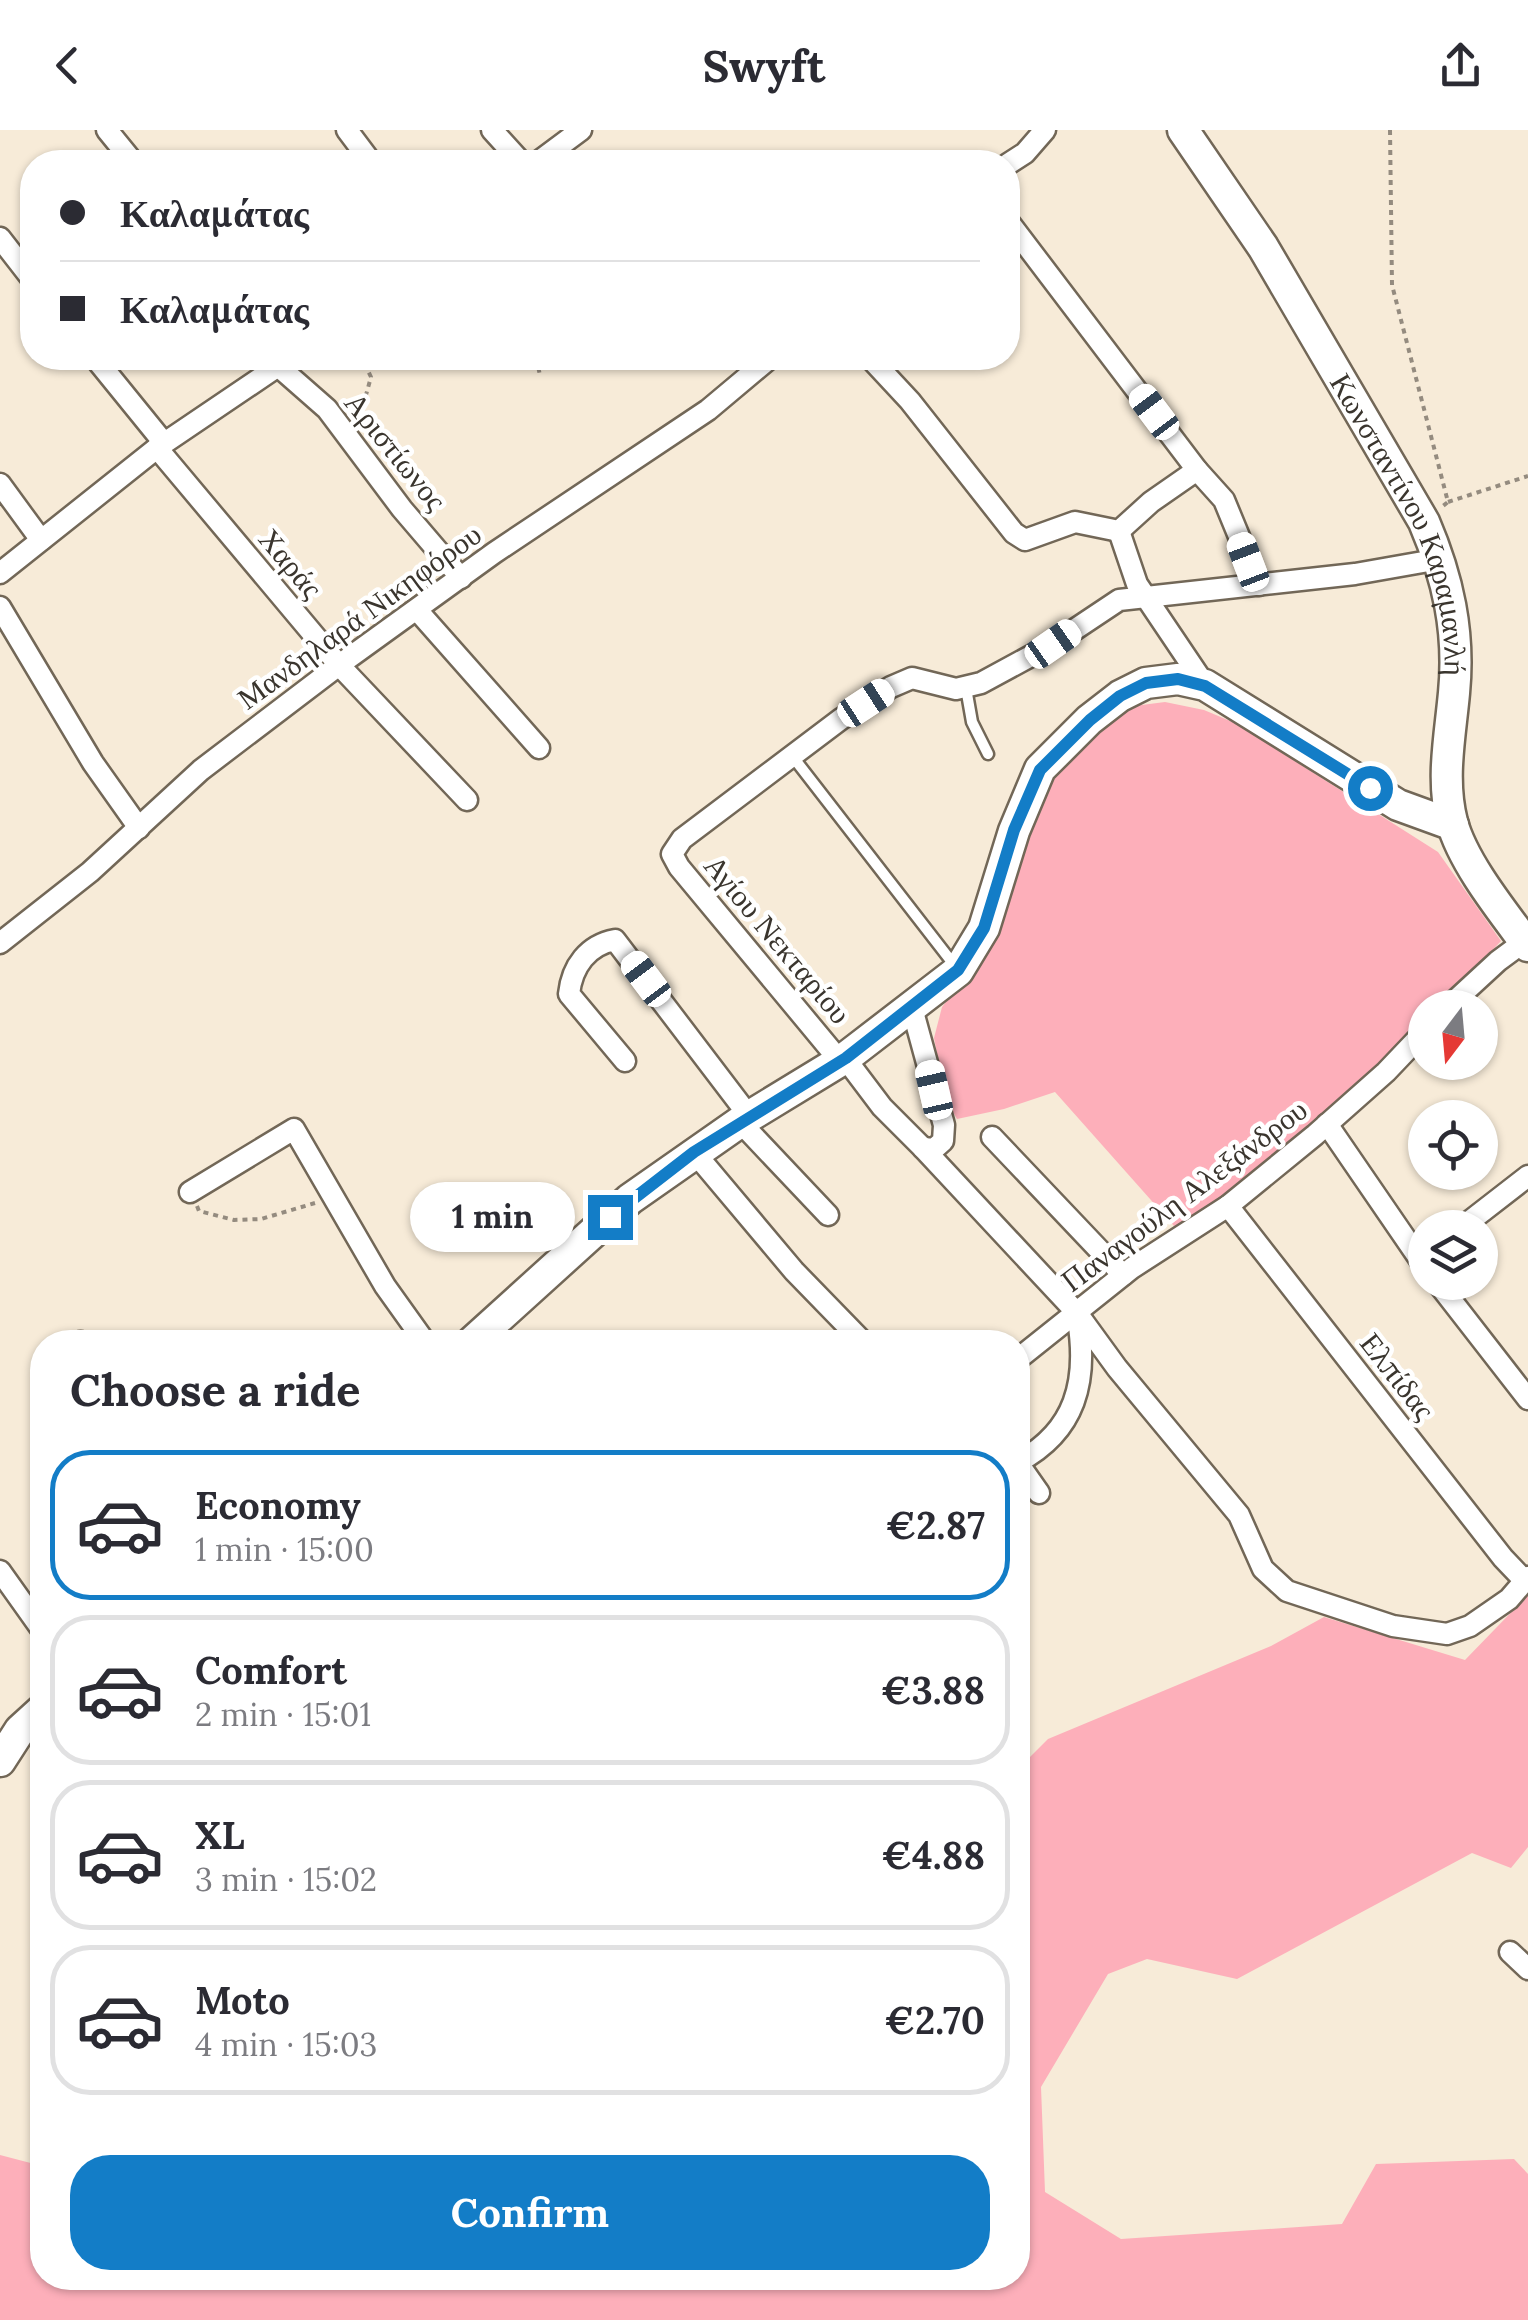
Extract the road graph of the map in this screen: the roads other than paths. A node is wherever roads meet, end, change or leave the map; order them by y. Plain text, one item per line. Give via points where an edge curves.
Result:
1 (107, 130) edge
2 (492, 130) edge
3 (581, 130) edge
4 (1045, 130) edge
5 (1183, 130) edge
6 (123, 150) edge
7 (510, 150) edge
8 (554, 150) edge
9 (1020, 156) edge
10 (1020, 237) edge
11 (0, 238) edge
12 (20, 264) edge
13 (104, 370) edge
14 (271, 370) edge
15 (294, 370) edge
16 (756, 370) edge
17 (881, 370) edge
18 (161, 446) junction
19 (1197, 470) junction
20 (0, 484) edge
21 (1119, 531) junction
22 (41, 540) junction
23 (1440, 559) junction
24 (0, 573) edge
25 (461, 578) junction
26 (1259, 585) junction
27 (1145, 596) junction
28 (0, 607) edge
29 (417, 610) junction
30 (340, 665) junction
31 (1205, 686) junction
32 (966, 688) junction
33 (539, 748) dead end
34 (988, 754) dead end
35 (792, 757) junction
36 (467, 800) dead end
37 (1453, 825) junction
38 (139, 828) junction
39 (0, 943) edge
40 (1526, 944) edge
41 (958, 970) junction
42 (1467, 990) edge
43 (912, 1008) junction
44 (1408, 1049) edge
45 (842, 1059) junction
46 (625, 1061) dead end
47 (744, 1119) junction
48 (1327, 1124) junction
49 (992, 1138) dead end
50 (923, 1148) junction
51 (694, 1152) junction
52 (1528, 1176) edge
53 (190, 1192) road end
54 (1228, 1206) junction
55 (1484, 1210) edge
56 (828, 1216) dead end
57 (1408, 1240) edge
58 (1123, 1275) junction
59 (1451, 1300) edge
60 (1077, 1313) junction
61 (416, 1330) edge
62 (485, 1330) edge
63 (851, 1330) edge
64 (1030, 1350) edge
65 (1527, 1397) edge
66 (1030, 1456) edge
67 (1030, 1480) edge
68 (1039, 1493) dead end
69 (0, 1571) edge
70 (1526, 1578) edge
71 (30, 1613) edge
72 (30, 1721) edge
73 (0, 1761) edge
74 (1510, 1952) dead end
75 (1528, 1969) edge

1 - 6 street
2 - 7 street
3 - 8 street
4 - 9 street
5 - 23 street, Κωνσταντίνου Καραμανλή via 1263,247
10 - 19 street
11 - 12 street
13 - 18 street, Χαράς
14 - 18 street
15 - 25 street, Αριστίωνος
16 - 25 street, Μανδηλαρά Νικηφόρου via 708,410
17 - 21 street via 1014,534 1025,540 1075,522
18 - 22 street
18 - 30 street, Χαράς
19 - 21 street
19 - 26 street via 1224,500
20 - 22 street
21 - 27 street
22 - 24 street
23 - 26 street
23 - 37 street, Κωνσταντίνου Καραμανλή via 1455,620 1446,770
25 - 29 street, Μανδηλαρά Νικηφόρου
26 - 27 street
27 - 31 street
27 - 32 street via 1119,600 1053,644
28 - 38 street via 92,763
29 - 30 street, Μανδηλαρά Νικηφόρου
29 - 33 street
30 - 36 street, Χαράς
30 - 38 street, Μανδηλαρά Νικηφόρου via 201,770
31 - 37 street via 1398,805
31 - 41 street via 1178,679 1146,683 1120,696 1040,770 984,928
32 - 34 lane via 972,722
32 - 35 street via 912,678
35 - 41 lane
35 - 45 street, Αγίου Νεκταρίου via 682,839 672,854
37 - 40 street, Κωνσταντίνου Καραμανλή
38 - 39 street, Μανδηλαρά Νικηφόρου
40 - 42 street
41 - 43 street
43 - 45 street
43 - 50 street via 944,1125 944,1141
44 - 48 street, Παναγούλη Αλεξάνδρου
45 - 47 street
45 - 50 street, Αγίου Νεκταρίου
46 - 47 street via 569,994 584,957 599,943 615,940
47 - 51 street
47 - 56 street
48 - 54 street, Παναγούλη Αλεξάνδρου
48 - 57 street
49 - 58 street
50 - 60 street, Αγίου Νεκταρίου
51 - 62 street via 630,1199
51 - 63 street
52 - 55 street
53 - 61 street via 294,1129
54 - 58 street, Παναγούλη Αλεξάνδρου
54 - 70 street, Ελπίδας via 1479,1528
58 - 60 street, Παναγούλη Αλεξάνδρου
59 - 65 street
60 - 64 street, Παναγούλη Αλεξάνδρου
60 - 66 street via 1080,1386 1069,1416
60 - 70 street, Αγίου Νεκταρίου via 1239,1515 1263,1570 1287,1591 1394,1626 1447,1634 1510,1599
67 - 68 street
69 - 71 street
72 - 73 street
74 - 75 street

